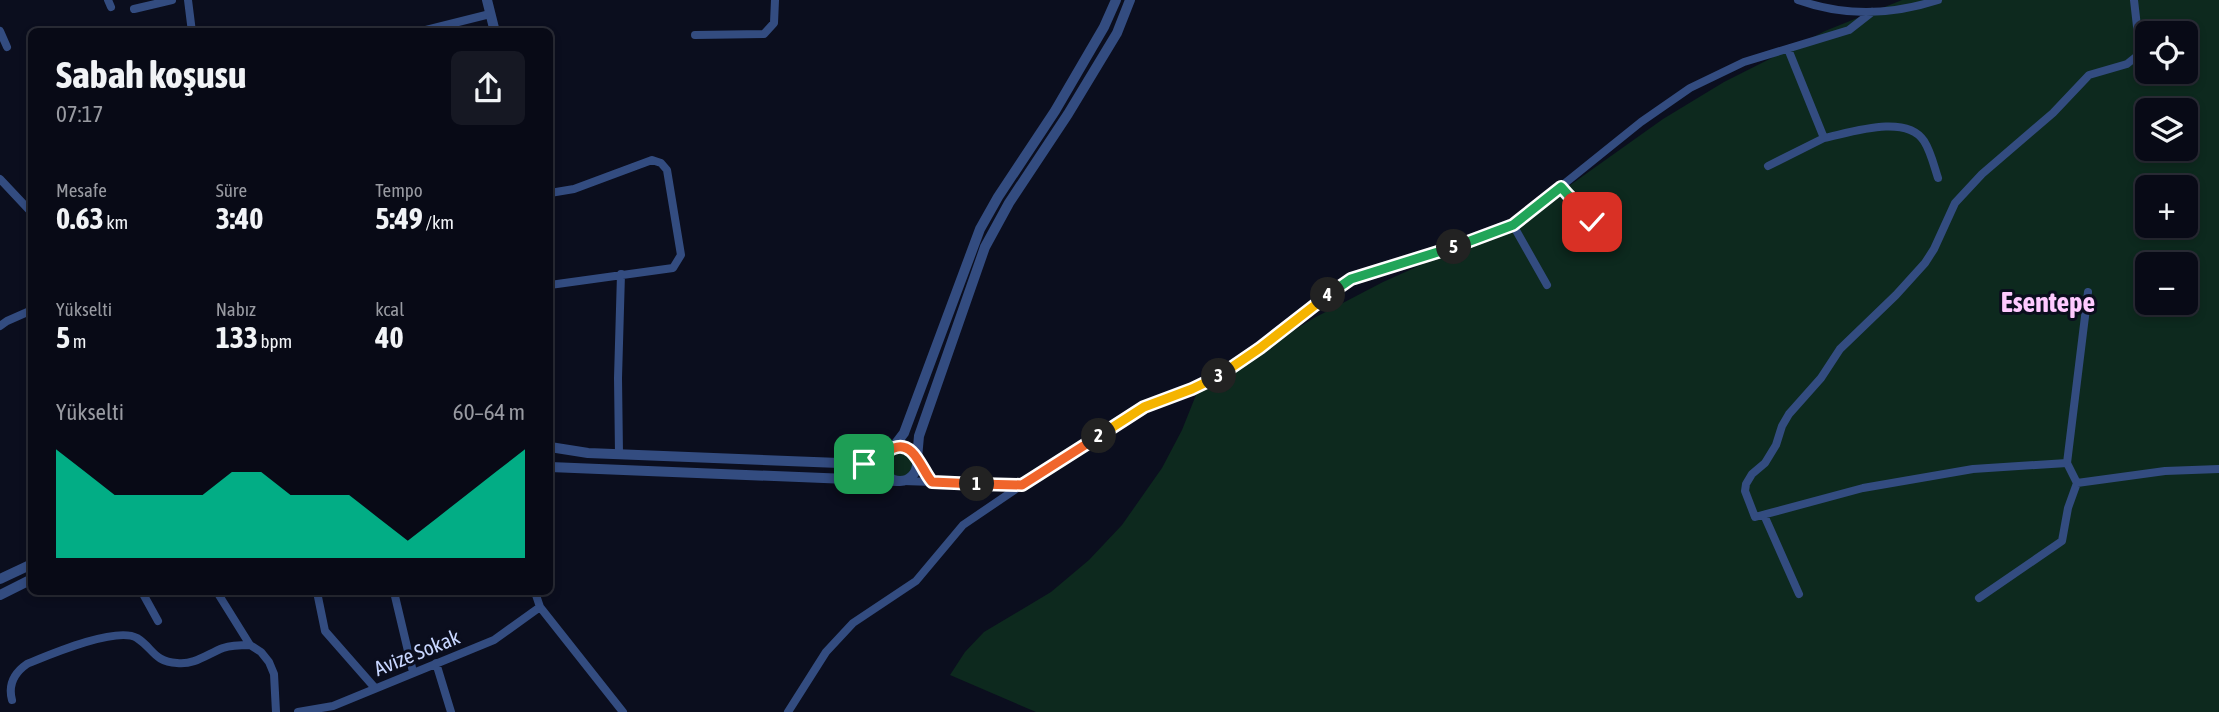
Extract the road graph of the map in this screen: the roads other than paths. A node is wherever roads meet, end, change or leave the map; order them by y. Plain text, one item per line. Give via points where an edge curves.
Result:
1 (172, 0) edge
2 (188, 0) edge
3 (487, 0) edge
4 (775, 0) edge
5 (1116, 0) edge
6 (1130, 0) edge
7 (1798, 0) edge
8 (1938, 0) edge
9 (2134, 0) edge
10 (134, 9) dead end
11 (1872, 12) junction
12 (490, 14) junction
13 (192, 28) edge
14 (434, 28) edge
15 (494, 28) edge
16 (0, 32) edge
17 (695, 35) dead end
18 (7, 47) dead end
19 (1788, 49) junction
20 (1824, 138) junction
21 (1768, 166) dead end
22 (1938, 178) dead end
23 (0, 179) edge
24 (1561, 187) junction
25 (553, 192) edge
26 (28, 209) edge
27 (1592, 222) dead end
28 (1513, 225) junction
29 (621, 274) junction
30 (553, 285) edge
31 (1547, 285) dead end
32 (2088, 292) dead end
33 (28, 312) edge
34 (0, 326) edge
35 (553, 448) edge
36 (888, 452) junction
37 (620, 454) junction
38 (916, 458) junction
39 (2067, 463) junction
40 (553, 467) edge
41 (2219, 469) edge
42 (900, 481) junction
43 (932, 482) junction
44 (2077, 482) junction
45 (1022, 485) junction
46 (1764, 515) junction
47 (28, 566) edge
48 (0, 579) edge
49 (28, 581) edge
50 (1799, 594) dead end
51 (0, 595) edge
52 (144, 595) edge
53 (219, 595) edge
54 (318, 595) edge
55 (395, 595) edge
56 (536, 595) edge
57 (1979, 597) dead end
58 (540, 607) junction
59 (158, 621) dead end
60 (250, 645) junction
61 (436, 663) junction
62 (413, 672) junction
63 (375, 688) junction
64 (12, 700) dead end
65 (276, 712) edge
66 (298, 712) edge
67 (451, 712) edge
68 (623, 712) edge
69 (788, 712) edge

1 - 10 street
2 - 13 street
3 - 12 street
4 - 17 street via 774,23 764,34
5 - 36 street via 1055,111 980,229 904,433
6 - 38 street via 1116,33 985,247 919,436
7 - 11 street via 1856,13
8 - 11 street via 1910,9
9 - 46 street via 2137,56 2127,64 2089,75 1982,174 1955,203 1924,263 1840,349 1789,414 1765,463 1745,484 1755,517
11 - 19 street via 1849,30
12 - 14 street
12 - 15 street
16 - 18 street
19 - 20 street
19 - 24 street via 1744,62 1690,88
20 - 21 street
20 - 22 street via 1881,126 1915,133 1923,140
23 - 26 street
24 - 27 street
24 - 28 street
25 - 29 street via 652,160 664,166 680,260 674,268
28 - 31 street
28 - 45 street via 1351,279 1228,372 1144,407
29 - 30 street
29 - 37 street
32 - 39 street
33 - 34 street
35 - 37 street
36 - 37 street via 864,464
36 - 38 street via 906,447
36 - 42 street via 884,470
38 - 42 street via 916,472
38 - 43 street
39 - 44 street
39 - 46 street via 1973,469 1863,488
40 - 42 street
41 - 44 street
42 - 43 street
43 - 45 street
44 - 57 street via 2062,541
45 - 69 street via 964,525 916,581 853,623 826,652
46 - 50 street
47 - 48 street
49 - 51 street
52 - 59 street
53 - 60 street
54 - 63 street via 325,631
55 - 62 street
56 - 58 street
58 - 61 street, Avize Sokak via 494,640
58 - 68 street
60 - 64 street via 222,648 195,662 179,664 163,661 130,635 95,640 27,664 15,675
60 - 65 street via 261,652 274,674
61 - 62 street, Avize Sokak
61 - 67 street
62 - 63 street, Avize Sokak
63 - 66 street, Avize Sokak via 333,706

